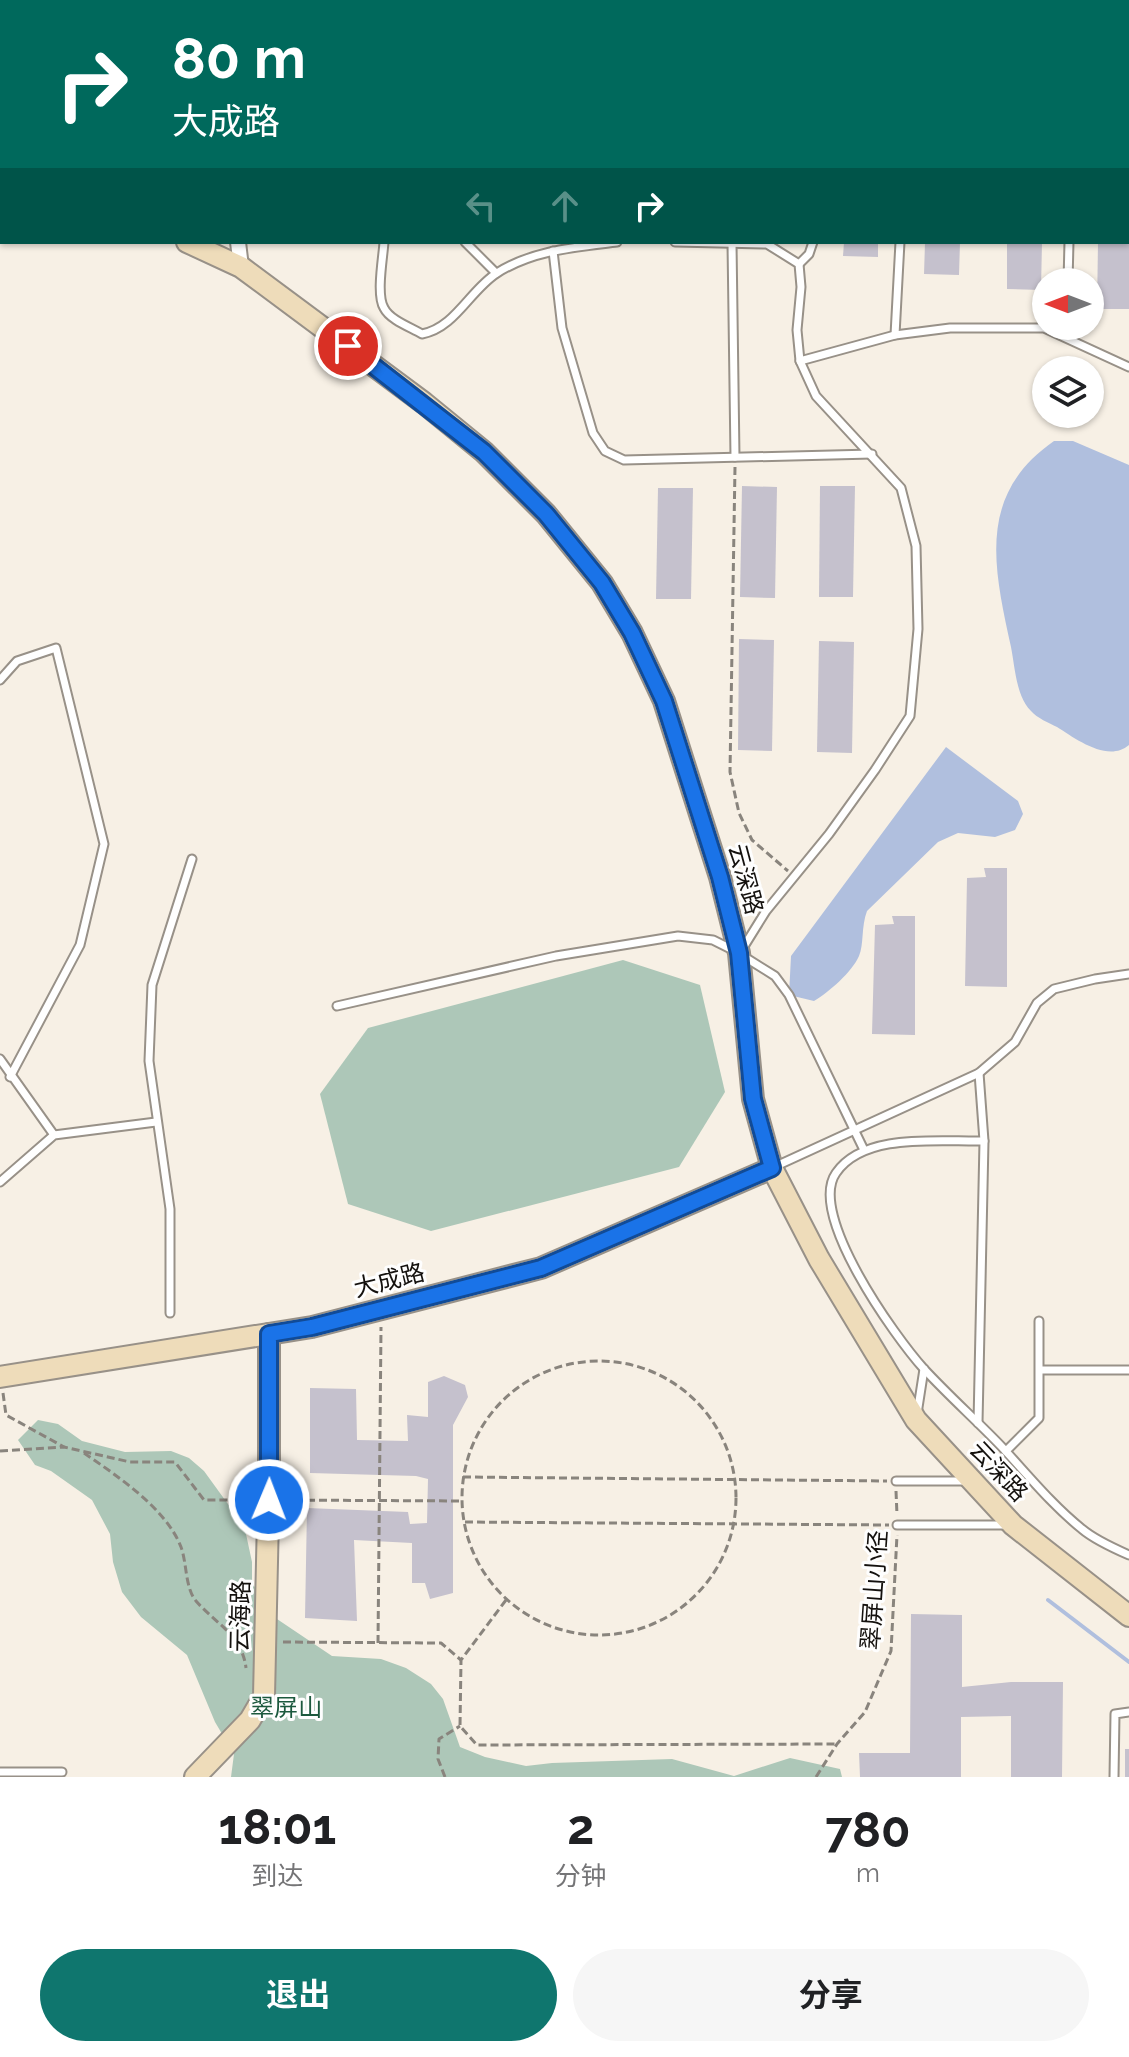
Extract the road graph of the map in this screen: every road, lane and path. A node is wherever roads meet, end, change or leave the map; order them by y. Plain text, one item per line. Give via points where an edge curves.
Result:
1 (191, 244) edge
2 (238, 244) edge
3 (384, 244) edge
4 (467, 244) edge
5 (540, 244) edge
6 (603, 244) edge
7 (732, 244) edge
8 (769, 244) edge
9 (812, 244) edge
10 (900, 244) edge
11 (1069, 244) edge
12 (553, 251) junction
13 (540, 253) junction
14 (799, 264) junction
15 (241, 267) junction
16 (1068, 268) edge
17 (496, 273) junction
18 (1032, 327) edge
19 (895, 335) junction
20 (1072, 340) edge
21 (800, 361) junction
22 (1129, 367) edge
23 (872, 454) junction
24 (735, 457) junction
25 (4, 669) edge
26 (0, 680) edge
27 (192, 859) dead end
28 (794, 876) junction
29 (739, 953) junction
30 (1129, 974) edge
31 (337, 1006) dead end
32 (0, 1059) edge
33 (979, 1073) junction
34 (10, 1077) junction
35 (156, 1122) junction
36 (854, 1131) junction
37 (54, 1135) junction
38 (984, 1141) junction
39 (864, 1150) junction
40 (772, 1168) junction
41 (2, 1176) edge
42 (381, 1309) junction
43 (170, 1313) dead end
44 (1039, 1321) dead end
45 (269, 1334) junction
46 (924, 1369) junction
47 (1040, 1370) junction
48 (1129, 1370) edge
49 (1, 1383) edge
50 (916, 1420) junction
51 (978, 1423) junction
52 (64, 1447) junction
53 (79, 1450) junction
54 (0, 1451) edge
55 (1006, 1451) junction
56 (463, 1477) junction
57 (734, 1479) junction
58 (896, 1481) junction
59 (972, 1481) junction
60 (269, 1500) junction
61 (380, 1500) junction
62 (463, 1501) junction
63 (463, 1522) junction
64 (733, 1524) junction
65 (897, 1525) junction
66 (1013, 1525) junction
67 (1129, 1555) edge
68 (506, 1600) junction
69 (1129, 1616) edge
70 (265, 1642) junction
71 (378, 1643) junction
72 (245, 1657) dead end
73 (461, 1660) junction
74 (1129, 1712) edge
75 (460, 1726) junction
76 (837, 1744) junction
77 (62, 1772) dead end
78 (3, 1773) edge
79 (195, 1777) edge
80 (445, 1777) edge
81 (816, 1777) edge
82 (1114, 1777) edge

1 - 15 street, 云深路
2 - 15 street
3 - 17 lane via 382,307 422,334 437,331
4 - 17 lane
5 - 13 lane
6 - 12 lane
7 - 24 lane
8 - 14 lane
9 - 14 lane
10 - 19 lane
11 - 16 lane
12 - 13 lane
12 - 24 lane via 566,345 593,433 605,451 624,460
13 - 17 lane
14 - 21 lane
15 - 29 street, 云深路 via 484,452 546,514 602,583 664,701
18 - 19 lane
19 - 21 lane
20 - 22 lane
21 - 23 lane via 816,396
23 - 24 lane
23 - 28 lane via 901,488 916,546 918,629 910,716
24 - 28 path via 730,772 739,813 752,840
25 - 26 lane
25 - 34 lane via 56,648 104,844 80,945
27 - 35 lane via 152,985 149,1061
28 - 29 lane
29 - 31 lane via 713,940 678,936 556,956
29 - 36 lane via 775,976 789,995
29 - 40 street, 云深路 via 753,1099
30 - 33 lane via 1054,989 1037,1003 1015,1042
32 - 34 lane
33 - 36 lane
33 - 38 lane
34 - 37 lane
35 - 37 lane
35 - 43 lane via 170,1209
36 - 39 lane
36 - 40 lane
37 - 41 lane
38 - 39 lane via 898,1143
38 - 51 lane
39 - 46 lane via 835,1174 829,1204 856,1273
40 - 42 street, 大成路 via 541,1268
40 - 50 street, 云深路 via 819,1259
42 - 45 street, 大成路
42 - 61 path
44 - 47 lane
45 - 49 street, 大成路
45 - 60 street, 云海路
46 - 50 lane
46 - 51 lane
47 - 48 lane
47 - 55 lane via 1039,1418
49 - 52 path via 6,1415
50 - 59 street, 云深路
51 - 55 lane
52 - 53 path
52 - 54 path
53 - 60 path via 130,1462 175,1462 204,1500
53 - 72 path via 130,1486 164,1520 181,1546 193,1598 236,1638
55 - 67 lane via 1082,1529
56 - 57 path
56 - 57 path via 477,1433 505,1396 543,1371 588,1360 634,1364 676,1382 709,1414 730,1455
56 - 62 path
57 - 58 path
57 - 64 path
58 - 59 lane
58 - 65 path, 翠屏山小径
59 - 66 street, 云深路
60 - 61 path
60 - 70 street, 云海路
61 - 62 path
61 - 71 path
62 - 63 path
63 - 64 path
63 - 68 path via 478,1565
64 - 65 path
64 - 68 path via 729,1545 707,1584 674,1615 632,1632 588,1636 558,1629
65 - 66 lane
65 - 76 path, 翠屏山小径 via 891,1651 865,1712
66 - 69 street, 云深路
68 - 73 path
70 - 71 path
70 - 79 street, 云海路 via 264,1696 250,1720
71 - 73 path via 441,1643
73 - 75 path
74 - 82 lane via 1115,1714
75 - 76 path via 477,1745
75 - 80 path via 439,1739 438,1759
76 - 81 path, 翠屏山小径
77 - 78 lane

